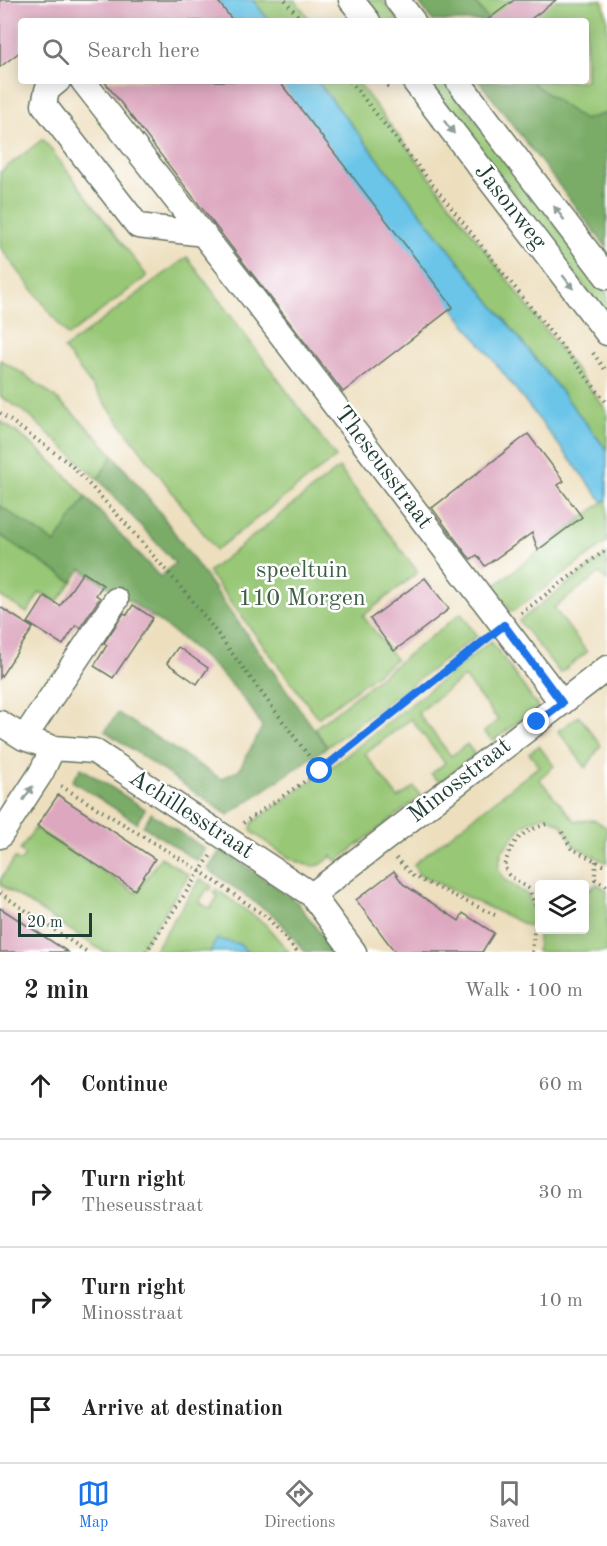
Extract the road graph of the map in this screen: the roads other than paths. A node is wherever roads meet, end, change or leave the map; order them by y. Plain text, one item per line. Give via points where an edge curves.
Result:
1 (351, 0) edge
2 (397, 0) edge
3 (366, 18) edge
4 (410, 18) edge
5 (54, 84) edge
6 (85, 84) edge
7 (416, 84) edge
8 (460, 84) edge
9 (204, 234) junction
10 (607, 276) edge
11 (607, 333) edge
12 (116, 600) dead end
13 (607, 668) edge
14 (562, 703) junction
15 (0, 723) edge
16 (24, 738) junction
17 (53, 748) junction
18 (0, 836) edge
19 (312, 895) junction
20 (354, 952) edge

1 - 3 street
2 - 4 street
5 - 9 street via 47,90 44,105 138,226
6 - 9 street, Theseusstraat
7 -> 11 street, Jasonweg
10 -> 8 street, Jasonweg
9 - 14 street, Theseusstraat
12 - 16 street
13 - 14 street, Minosstraat
14 - 19 street, Minosstraat
15 - 16 street, Achillesstraat
16 - 17 street, Achillesstraat
18 -> 17 street
17 - 19 street, Achillesstraat via 94,751
19 - 20 street, Achillesstraat

